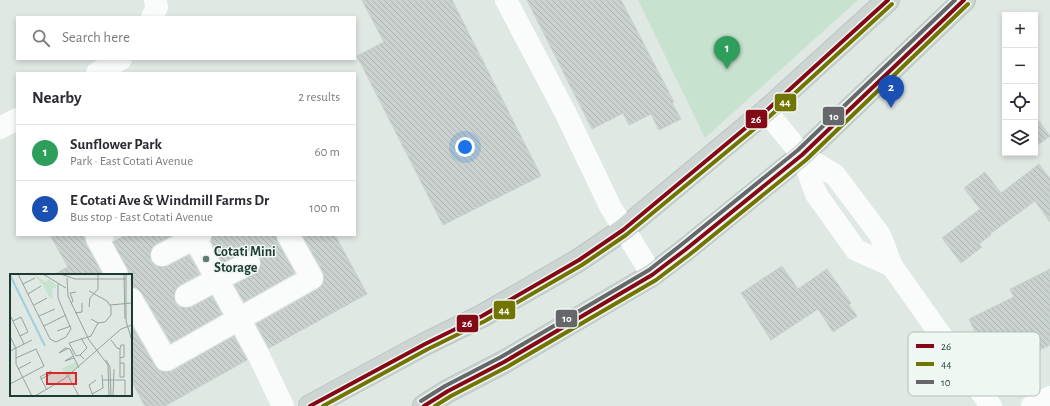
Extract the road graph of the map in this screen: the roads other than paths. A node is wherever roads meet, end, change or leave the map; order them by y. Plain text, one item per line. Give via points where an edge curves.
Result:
1 (156, 0) edge
2 (506, 0) edge
3 (888, 0) edge
4 (964, 0) edge
5 (152, 16) edge
6 (119, 60) edge
7 (99, 72) edge
8 (766, 111) junction
9 (16, 120) edge
10 (0, 128) edge
11 (802, 155) junction
12 (623, 230) junction
13 (101, 236) edge
14 (196, 236) edge
15 (289, 236) edge
16 (162, 255) dead end
17 (249, 263) dead end
18 (116, 274) edge
19 (652, 275) junction
20 (217, 279) junction
21 (186, 296) dead end
22 (132, 301) edge
23 (239, 319) junction
24 (939, 332) edge
25 (984, 396) edge
26 (1050, 397) edge
27 (284, 406) edge
28 (310, 406) edge
29 (424, 406) edge
30 (991, 406) edge
31 (1032, 406) edge

1 - 5 street via 157,7
2 - 12 street
3 - 8 main road
4 - 11 main road
6 - 7 street
8 - 11 street
8 - 12 main road
9 - 10 street
11 - 19 main road
11 - 24 street via 835,175 880,235 892,266
12 - 19 street
12 - 28 main road via 579,260 482,316
13 - 18 street via 97,238
14 - 16 street
14 - 20 street
15 - 23 street via 312,278
17 - 20 street
19 - 29 main road
20 - 21 street
20 - 23 street
22 - 23 street via 166,360
23 - 27 street
25 - 30 street
26 - 31 street

